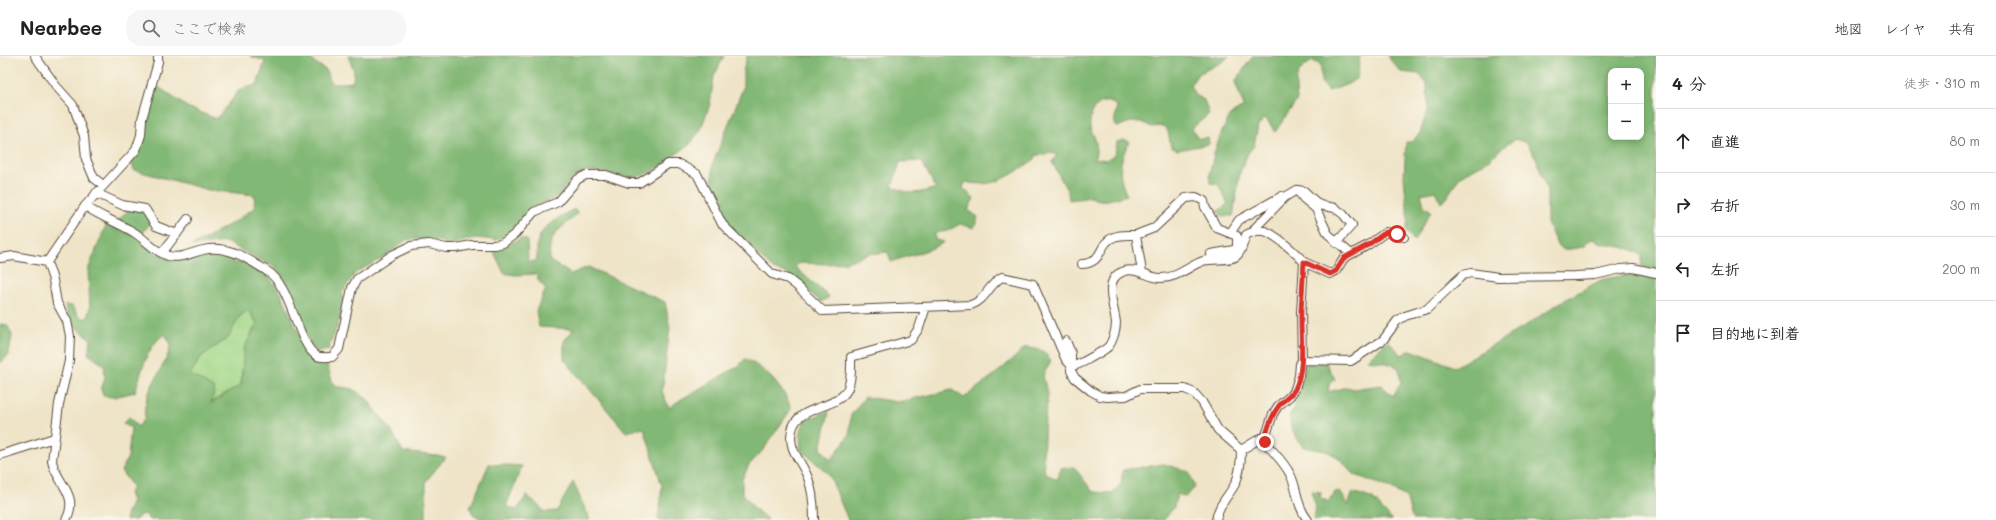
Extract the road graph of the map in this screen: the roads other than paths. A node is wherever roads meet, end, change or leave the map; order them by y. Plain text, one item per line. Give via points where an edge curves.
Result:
1 (35, 56) edge
2 (158, 56) edge
3 (103, 185) junction
4 (1297, 190) junction
5 (96, 193) junction
6 (1285, 197) junction
7 (84, 206) junction
8 (188, 219) dead end
9 (1256, 231) junction
10 (1231, 232) junction
11 (177, 234) junction
12 (1136, 235) junction
13 (1404, 237) dead end
14 (1336, 243) junction
15 (162, 253) junction
16 (1352, 254) junction
17 (0, 258) edge
18 (1203, 261) junction
19 (47, 262) junction
20 (1304, 262) junction
21 (1082, 264) dead end
22 (1142, 272) junction
23 (1656, 272) edge
24 (926, 307) junction
25 (1066, 341) dead end
26 (1302, 360) junction
27 (1072, 366) junction
28 (54, 438) junction
29 (1265, 438) junction
30 (1241, 450) junction
31 (0, 455) edge
32 (66, 520) edge
33 (814, 520) edge
34 (1216, 520) edge
35 (1308, 520) edge

1 - 3 street via 73,105 84,136 86,159 94,178
2 - 3 street via 136,150
3 - 5 street
4 - 6 street
4 - 14 street via 1316,209 1328,234
4 - 14 street via 1304,191 1319,205 1335,208 1352,225
5 - 7 street
5 - 11 street via 122,205 145,210 156,226
6 - 9 street via 1255,228
6 - 10 street via 1282,196 1239,220
7 - 15 street via 135,233
7 - 19 street
8 - 11 street
9 - 18 street via 1246,235 1236,257
9 - 20 street via 1269,232
10 - 12 street via 1217,228 1204,202 1191,197 1186,198 1154,228
10 - 18 street via 1238,236 1237,247 1234,250 1207,254
11 - 15 street
12 - 21 street via 1114,237 1107,241 1097,259 1089,264
12 - 22 street
13 - 16 street via 1386,232
14 - 16 street
15 - 24 street via 183,257 202,250 222,248 269,272 282,288 313,353 318,357 332,357 339,349 352,288 357,279 392,255 411,246 429,244 451,248 499,244 515,234 534,212 558,202 578,179 586,175 639,183 668,164 679,164 697,174 722,224 772,274 788,279 798,286 823,311
16 - 20 street via 1344,258 1336,271 1330,274
17 - 19 street via 14,256
18 - 22 street via 1175,276 1164,278
19 - 28 street via 57,303 67,321 70,336 69,361
20 - 26 street
22 - 27 street via 1122,272 1115,279 1111,303 1116,322 1112,340 1102,351
23 - 26 street via 1633,268 1595,275 1498,277 1471,273 1463,275 1426,309 1397,321 1383,340 1351,361
24 - 27 street via 971,305 980,302 994,282 1002,277 1033,284 1066,360
24 - 33 street via 919,328 910,340 851,356 850,383 846,391 839,399 805,414 793,426 790,441 809,479 814,498
25 - 27 street via 1071,353
26 - 29 street via 1295,389 1278,406
27 - 30 street via 1071,372 1075,378 1100,396 1126,396 1140,389 1175,388 1194,393 1218,430
28 - 31 street
28 - 32 street via 54,470 68,492 70,504
29 - 30 street
29 - 35 street via 1265,442 1290,474 1297,502
30 - 34 street via 1235,484 1219,508

